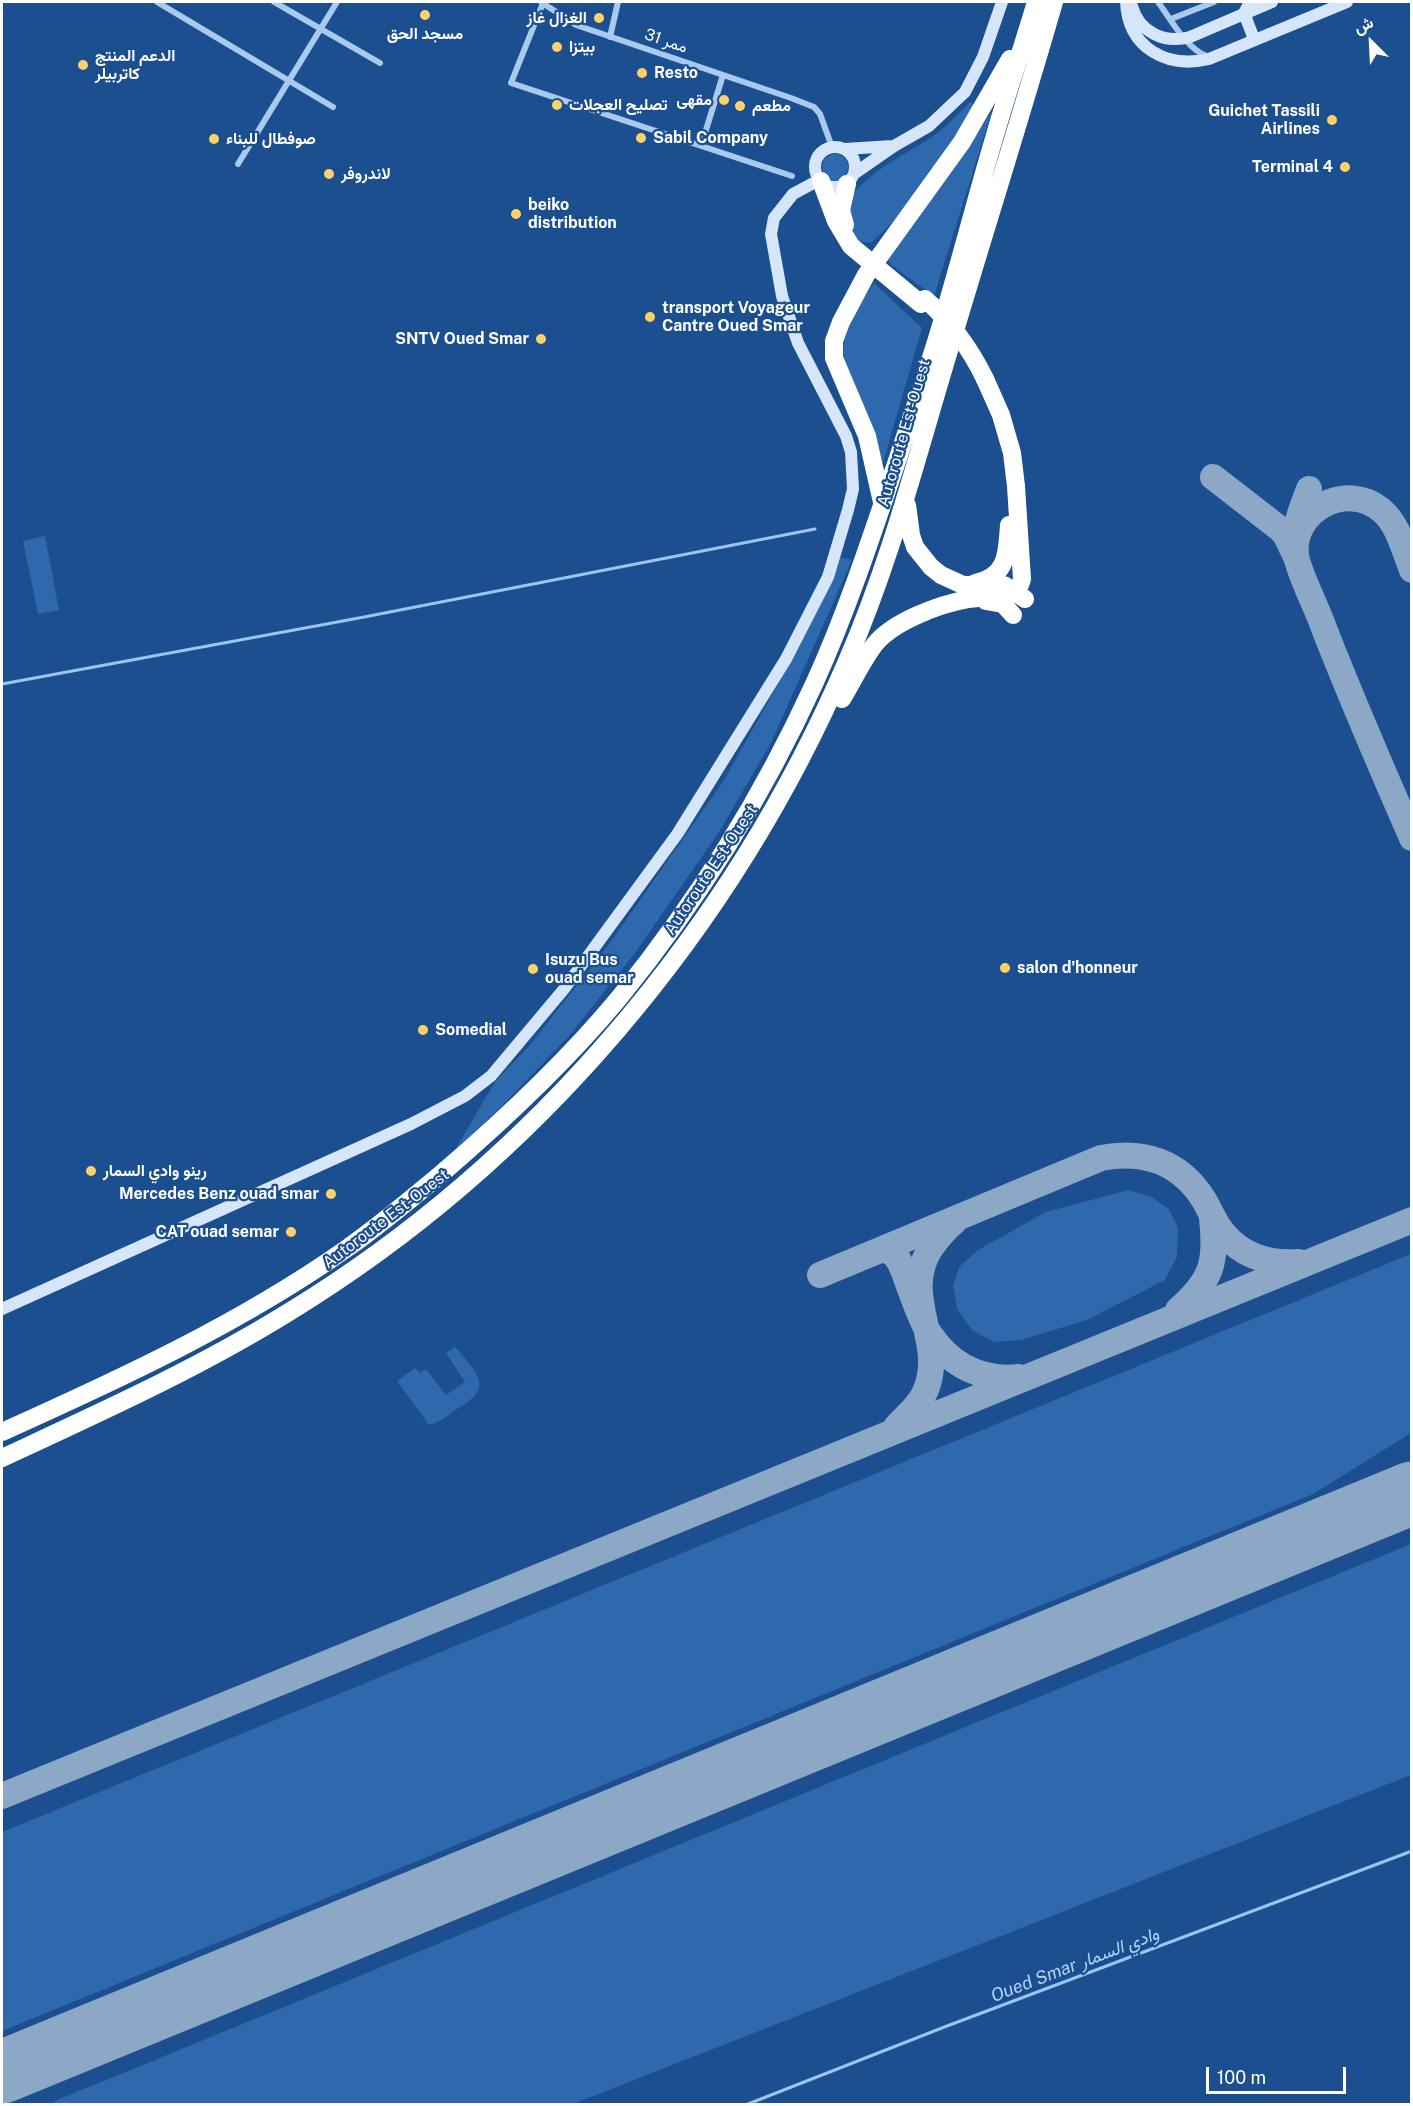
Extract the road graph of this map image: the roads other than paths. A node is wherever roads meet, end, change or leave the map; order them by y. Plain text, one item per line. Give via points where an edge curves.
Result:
1 (157, 2) edge
2 (274, 2) edge
3 (337, 2) edge
4 (542, 2) edge
5 (618, 2) edge
6 (1002, 2) edge
7 (1054, 2) edge
8 (1129, 2) edge
9 (1158, 2) edge
10 (1214, 2) edge
11 (1272, 2) edge
12 (1347, 2) edge
13 (1035, 5) edge
14 (1247, 7) edge
15 (1171, 19) junction
16 (320, 29) junction
17 (610, 37) junction
18 (1254, 39) junction
19 (380, 63) dead end
20 (723, 75) junction
21 (290, 80) junction
22 (333, 107) dead end
23 (701, 146) junction
24 (894, 146) junction
25 (832, 147) junction
26 (845, 149) junction
27 (238, 164) dead end
28 (792, 176) dead end
29 (851, 178) junction
30 (820, 181) junction
31 (874, 262) junction
32 (982, 380) junction
33 (906, 498) junction
34 (883, 505) junction
35 (1013, 515) junction
36 (953, 581) junction
37 (1020, 596) junction
38 (969, 599) junction
39 (1013, 615) dead end
40 (774, 811) junction
41 (2, 1309) edge
42 (2, 1432) edge
43 (2, 1458) edge

1 - 21 street
2 - 16 street
3 - 16 street
4 - 17 street, ممر 31 via 576,25
4 - 23 street via 511,83
5 - 17 street
6 - 24 main road via 983,57 964,92 929,126
7 - 33 highway, Autoroute Est-Ouest
8 - 14 main road, bridge via 1143,27 1168,39 1190,36
8 - 18 main road, bridge via 1128,17 1136,34 1149,49 1165,58 1202,60
9 - 15 street
10 - 15 street
11 - 14 main road, bridge
12 - 15 street via 1212,57 1193,50
12 - 18 main road, bridge
13 - 31 highway via 1001,77 962,141
13 - 34 highway, Autoroute Est-Ouest via 929,365
14 - 18 main road
16 - 19 street
16 - 21 street
17 - 20 street, ممر 31
20 - 23 street
20 - 25 street, ممر 31 via 814,108
21 - 22 street
21 - 27 street
23 - 28 street
24 - 26 main road
24 - 29 main road
25 - 26 main road
25 - 30 main road via 818,157 815,169
26 - 29 main road via 854,159
29 - 30 main road via 836,188
29 - 31 highway via 842,203 842,219 855,243
30 - 31 highway via 840,230 851,246
30 - 41 main road via 793,194 774,218 771,234 782,296 798,343 846,436 853,489 828,577 786,659 678,833 564,989 491,1076 465,1096
31 - 32 highway, bridge via 960,336
31 - 34 highway via 841,322 834,341 834,358 867,435
32 - 35 highway via 1007,455
32 - 37 highway via 1004,425 1015,473
33 - 36 highway via 915,547 931,567
33 - 40 highway, Autoroute Est-Ouest via 848,660
34 - 42 highway, Autoroute Est-Ouest via 814,684 741,822 660,945 570,1053 468,1150 347,1248 229,1322 110,1384
35 - 36 highway via 1008,552 995,573 981,582
35 - 37 highway
36 - 37 highway via 969,586 1004,585
37 - 38 highway
38 - 39 highway via 999,603
38 - 40 highway via 897,626 876,643
40 - 43 highway, Autoroute Est-Ouest via 715,903 626,1021 551,1103 451,1196 334,1283 253,1334

